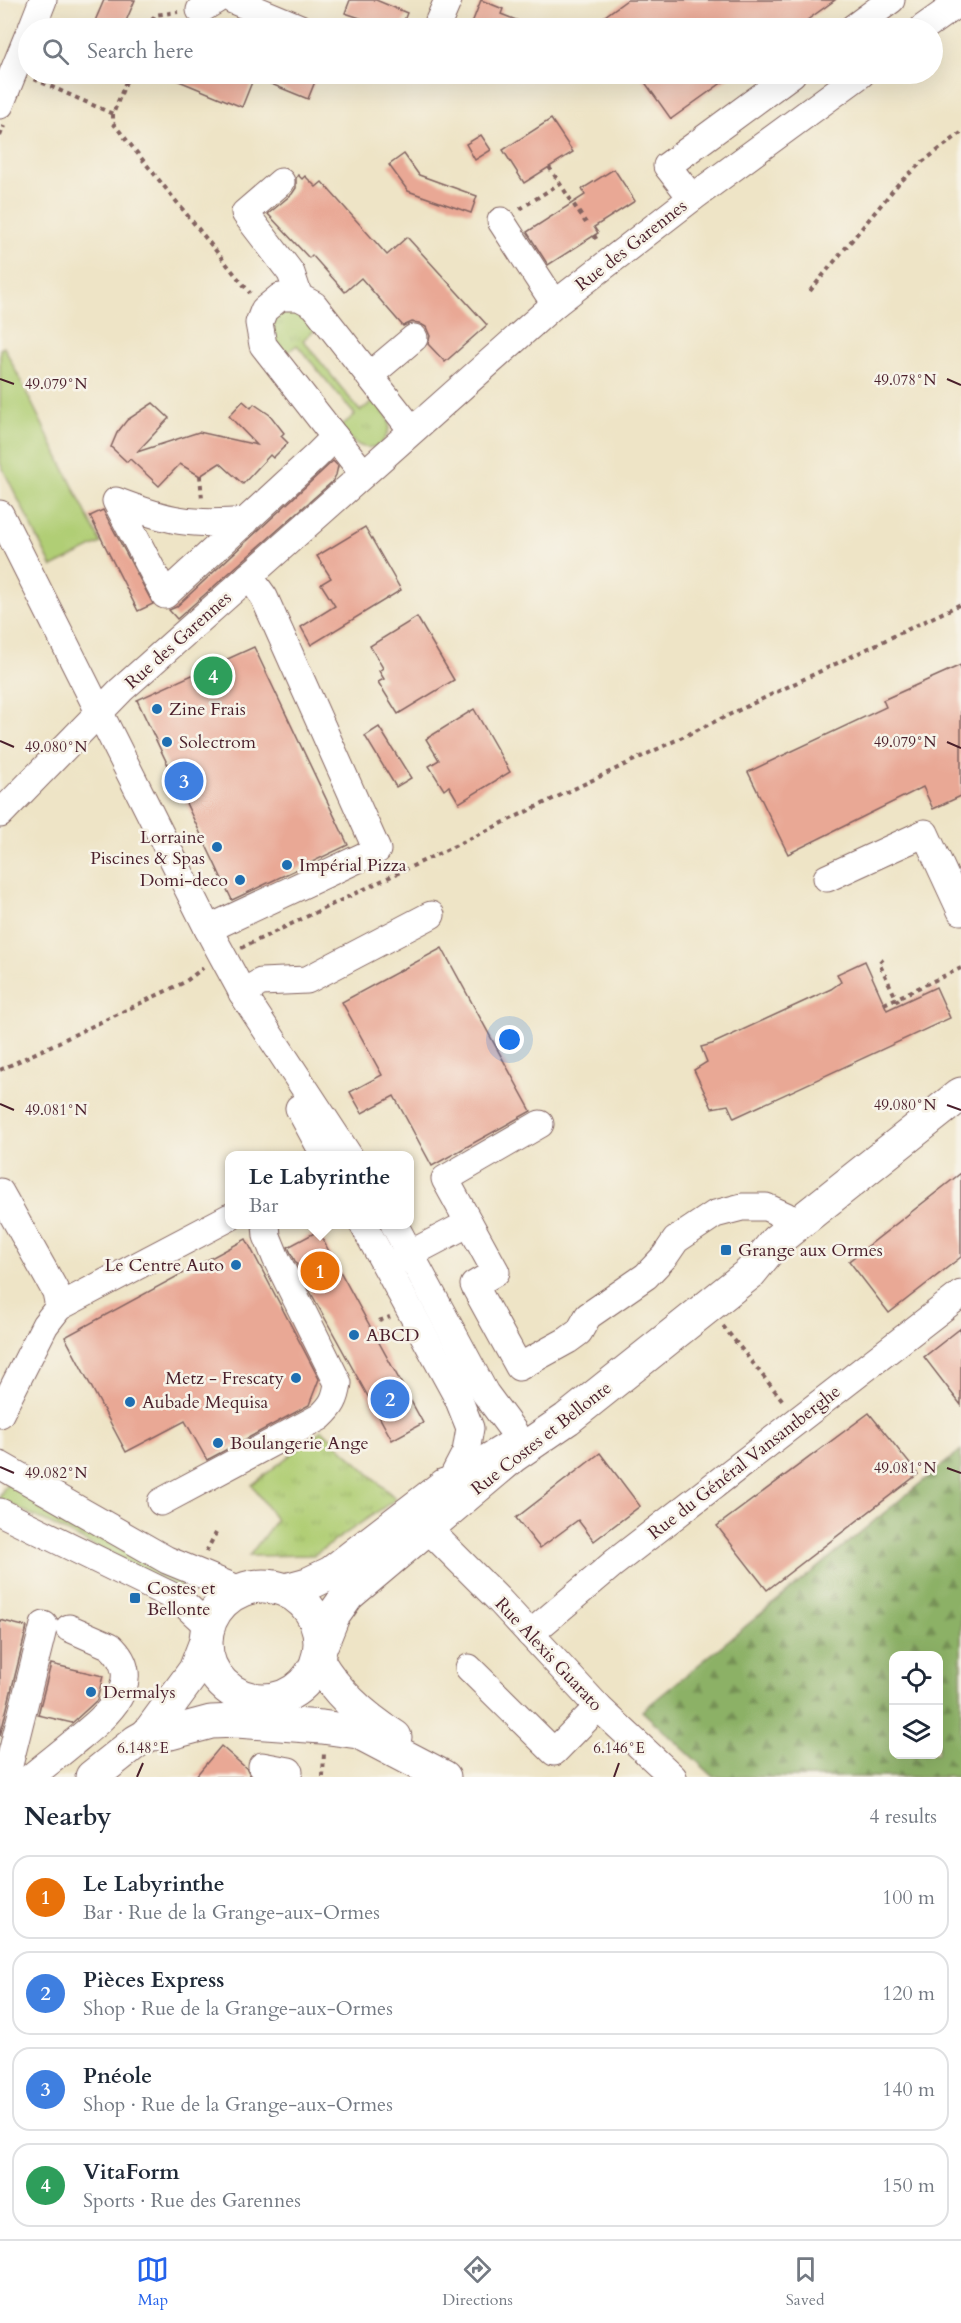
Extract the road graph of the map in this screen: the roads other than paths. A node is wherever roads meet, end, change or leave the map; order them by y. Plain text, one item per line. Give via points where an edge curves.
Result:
1 (43, 0) edge
2 (233, 0) edge
3 (448, 0) edge
4 (891, 0) edge
5 (36, 18) edge
6 (276, 18) edge
7 (440, 18) edge
8 (867, 18) edge
9 (18, 61) edge
10 (778, 84) edge
11 (847, 84) edge
12 (0, 105) edge
13 (281, 182) dead end
14 (692, 198) junction
15 (501, 221) road end
16 (299, 297) junction
17 (555, 304) junction
18 (414, 338) dead end
19 (369, 376) junction
20 (412, 430) junction
21 (335, 437) junction
22 (363, 473) junction
23 (0, 514) edge
24 (246, 521) junction
25 (249, 576) junction
26 (99, 712) junction
27 (0, 814) edge
28 (827, 878) dead end
29 (961, 911) edge
30 (431, 915) dead end
31 (208, 929) junction
32 (244, 996) junction
33 (961, 1094) edge
34 (540, 1124) dead end
35 (323, 1151) edge
36 (346, 1151) edge
37 (0, 1192) edge
38 (225, 1220) edge
39 (469, 1223) junction
40 (266, 1229) edge
41 (366, 1229) edge
42 (397, 1229) edge
43 (785, 1234) junction
44 (10, 1235) edge
45 (410, 1254) junction
46 (386, 1267) junction
47 (961, 1294) edge
48 (59, 1307) junction
49 (0, 1414) edge
50 (514, 1443) junction
51 (0, 1466) edge
52 (452, 1479) junction
53 (161, 1502) dead end
54 (0, 1512) edge
55 (426, 1528) junction
56 (240, 1590) junction
57 (286, 1590) junction
58 (530, 1634) junction
59 (206, 1635) junction
60 (319, 1654) junction
61 (470, 1668) dead end
62 (233, 1693) junction
63 (280, 1698) junction
64 (598, 1707) junction
65 (371, 1722) junction
66 (148, 1734) junction
67 (0, 1775) edge
68 (31, 1777) edge
69 (92, 1777) edge
70 (444, 1777) edge
71 (451, 1777) edge
72 (674, 1777) edge

1 - 5 street
2 - 6 street
3 - 7 street
4 - 8 street
9 - 12 street
10 - 14 street via 667,166
11 - 14 street, Rue des Garennes
13 - 16 street via 245,213 291,273
14 - 17 street, Rue des Garennes
15 - 17 street
16 - 19 street via 314,305
16 - 21 street via 280,297 264,310 259,323 263,345
17 - 20 street, Rue des Garennes
18 - 19 street
19 - 20 street
20 - 22 street, Rue des Garennes
21 - 22 street
21 - 24 street
22 - 25 street, Rue des Garennes
23 - 26 street
24 - 24 street via 165,595 116,501 178,521
25 - 26 street, Rue des Garennes
25 - 31 street via 264,597 377,850
26 - 27 street, Rue des Garennes
26 - 31 street
28 - 29 street via 925,833
30 - 32 street via 307,980 261,982
31 - 32 street
32 - 35 street
32 - 36 street
33 - 43 main road, Rue Costes et Bellonte
34 - 39 street via 445,1179
37 - 44 street
38 - 48 street
39 - 43 street via 496,1272 474,1285 519,1367 579,1332 588,1316 646,1276 676,1240 715,1214 766,1208 786,1216
39 - 45 street
40 - 53 street via 276,1258 338,1383 337,1397 320,1417
41 - 46 street
42 - 45 street
43 - 50 main road, Rue Costes et Bellonte via 737,1259
43 - 50 main road, Rue Costes et Bellonte via 750,1273 567,1419
44 - 48 street via 56,1292
45 - 46 street
45 - 50 street
46 - 52 street via 458,1398 470,1428 466,1452
47 - 58 street, Rue du Général Vansantberghe via 614,1563
48 - 49 street via 45,1325
50 - 52 main road, Rue Costes et Bellonte
50 - 55 main road, Rue Costes et Bellonte
51 - 56 street via 167,1560
52 - 57 main road, Rue Costes et Bellonte via 331,1573
54 - 59 street via 180,1600
55 - 58 street, Rue Alexis Guarato
55 - 60 main road, Rue Costes et Bellonte via 348,1595 333,1616
56 - 57 main road via 267,1585
56 - 59 main road via 216,1609
57 - 60 main road via 313,1614 319,1630
58 - 64 street, Rue Alexis Guarato
59 - 62 main road via 208,1663
59 - 66 main road via 195,1670
60 - 63 main road via 303,1685
60 - 65 main road via 328,1678
61 - 64 street via 554,1752
62 - 63 main road via 264,1701
62 - 66 main road via 200,1704
63 - 65 main road via 304,1701
64 - 72 street, Rue Alexis Guarato
65 - 71 main road
66 - 69 main road
66 - 70 main road via 237,1721 358,1732
67 - 68 street via 8,1769 56,1627 110,1646 122,1660 124,1676 122,1690 108,1714

